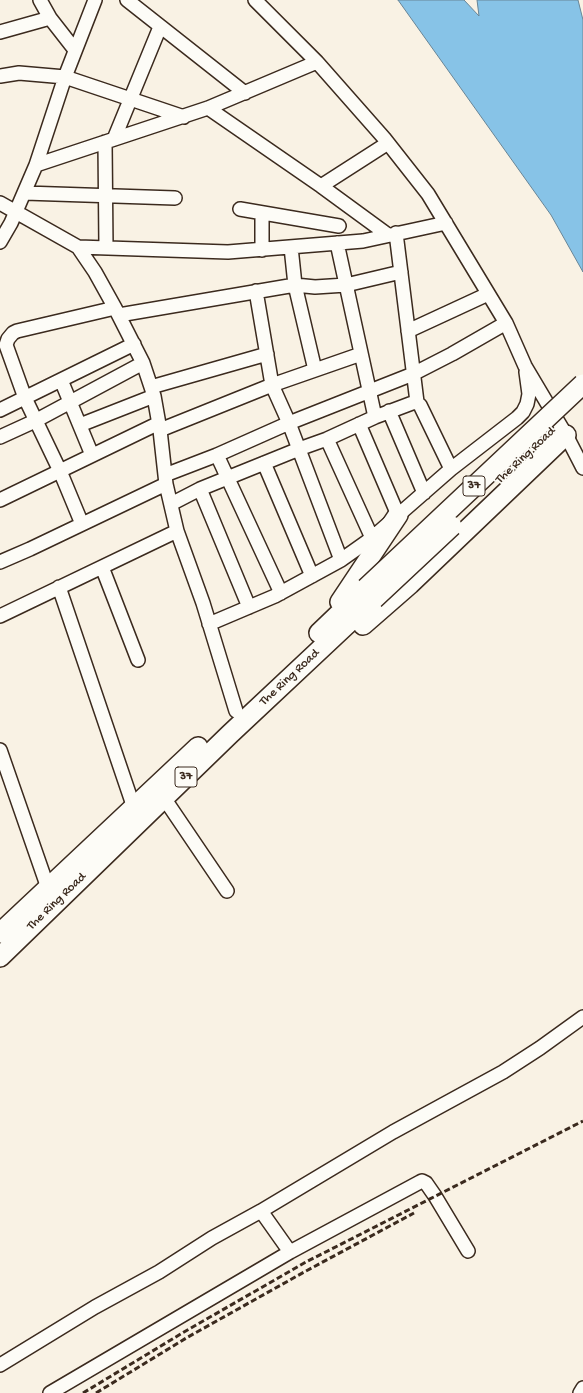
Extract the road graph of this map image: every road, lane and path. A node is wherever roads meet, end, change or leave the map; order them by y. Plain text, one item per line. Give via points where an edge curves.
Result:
1 (40, 0) edge
2 (95, 0) edge
3 (127, 0) edge
4 (255, 0) edge
5 (50, 18) junction
6 (160, 27) junction
7 (0, 32) edge
8 (75, 50) junction
9 (317, 62) junction
10 (0, 76) edge
11 (65, 77) junction
12 (245, 93) junction
13 (130, 98) junction
14 (208, 108) junction
15 (184, 117) junction
16 (110, 141) junction
17 (388, 143) junction
18 (36, 165) junction
19 (321, 186) junction
20 (25, 193) junction
21 (106, 195) junction
22 (175, 198) dead end
23 (0, 203) edge
24 (240, 209) dead end
25 (16, 211) junction
26 (262, 213) junction
27 (446, 223) junction
28 (339, 226) dead end
29 (392, 234) junction
30 (0, 242) edge
31 (336, 243) junction
32 (78, 247) junction
33 (291, 247) junction
34 (106, 248) junction
35 (262, 250) junction
36 (401, 272) junction
37 (295, 285) junction
38 (346, 285) junction
39 (256, 291) junction
40 (488, 294) junction
41 (117, 311) junction
42 (506, 323) junction
43 (408, 331) junction
44 (134, 344) junction
45 (266, 354) junction
46 (362, 354) junction
47 (143, 363) junction
48 (525, 366) junction
49 (315, 370) junction
50 (413, 374) junction
51 (61, 380) junction
52 (583, 384) edge
53 (272, 385) junction
54 (152, 391) junction
55 (369, 391) junction
56 (25, 398) junction
57 (70, 402) junction
58 (417, 402) junction
59 (583, 402) edge
60 (0, 410) edge
61 (389, 411) junction
62 (375, 417) junction
63 (35, 420) junction
64 (289, 423) junction
65 (359, 424) junction
66 (80, 425) junction
67 (160, 426) junction
68 (566, 435) junction
69 (0, 437) edge
70 (328, 439) junction
71 (299, 449) junction
72 (92, 455) junction
73 (217, 455) junction
74 (264, 463) junction
75 (583, 468) edge
76 (451, 469) junction
77 (60, 471) junction
78 (228, 478) junction
79 (165, 480) junction
80 (200, 489) junction
81 (424, 493) junction
82 (0, 500) edge
83 (171, 504) junction
84 (398, 515) junction
85 (82, 524) junction
86 (177, 531) junction
87 (372, 538) junction
88 (340, 560) junction
89 (0, 562) edge
90 (102, 567) junction
91 (312, 576) junction
92 (59, 587) junction
93 (280, 593) junction
94 (370, 594) junction
95 (248, 607) junction
96 (0, 616) edge
97 (209, 624) junction
98 (324, 637) junction
99 (138, 660) dead end
100 (236, 711) junction
101 (0, 750) edge
102 (164, 798) junction
103 (134, 808) junction
104 (48, 888) junction
105 (227, 891) dead end
106 (0, 933) edge
107 (0, 957) edge
108 (583, 1017) edge
109 (261, 1211) junction
110 (468, 1251) dead end
111 (290, 1252) junction
112 (0, 1365) edge
113 (583, 1388) edge
114 (50, 1393) edge
115 (580, 1393) edge

1 - 5 street
2 - 8 street
3 - 6 street
4 - 9 street
5 - 7 street
5 - 8 street
6 - 12 street
6 - 13 street
8 - 11 street
9 - 12 street
9 - 17 street
10 - 11 street via 19,73
11 - 13 street
11 - 18 street
12 - 14 street
13 - 15 street
13 - 16 street
14 - 15 street
14 - 19 street
15 - 16 street
16 - 18 street
16 - 21 street
17 - 19 street
17 - 27 street via 428,194
18 - 20 street
19 - 29 street
20 - 21 street
20 - 25 street
21 - 22 street
21 - 34 street
23 - 25 street
24 - 26 street
25 - 30 street
25 - 32 street
26 - 28 street
26 - 35 street
27 - 29 street
27 - 40 street
29 - 31 street
29 - 36 street
31 - 33 street
31 - 38 street
32 - 34 street
32 - 41 street
33 - 35 street
33 - 37 street
34 - 35 street via 228,252
36 - 38 street
36 - 43 street
37 - 38 street
37 - 39 street
37 - 49 street
38 - 46 street
39 - 41 street
39 - 45 street
40 - 42 street
40 - 43 street
41 - 44 street
41 - 56 street via 12,333 6,345
42 - 48 street
42 - 50 street
43 - 50 street
44 - 47 street
44 - 51 street
45 - 53 street
45 - 54 street
46 - 49 street
46 - 55 street
47 - 54 street
47 - 57 street
48 - 68 street
48 - 76 street via 529,394 528,404 523,412
49 - 53 street
50 - 55 street
50 - 58 street
51 - 56 street
51 - 57 street
52 - 94 highway, The Ring Road / 37, bridge
53 - 64 street
53 - 67 street
54 - 66 street
54 - 67 street
55 - 62 street
55 - 64 street
56 - 60 street
56 - 63 street
57 - 63 street
57 - 66 street
58 - 61 street
58 - 76 street
59 - 94 highway, The Ring Road / 37, bridge
61 - 62 street
61 - 81 street
62 - 65 street
63 - 69 street
63 - 77 street
64 - 71 street
64 - 73 street
65 - 70 street
65 - 84 street
66 - 72 street
67 - 72 street
67 - 79 street
68 - 75 street
68 - 98 highway via 380,612 349,636
70 - 71 street
70 - 87 street
71 - 74 street
71 - 88 street
72 - 77 street
73 - 78 street
73 - 79 street
74 - 78 street
74 - 91 street
76 - 81 street
77 - 82 street
77 - 85 street
78 - 80 street
78 - 93 street
79 - 83 street
79 - 85 street
80 - 83 street
80 - 95 street
81 - 84 street
83 - 86 street
84 - 87 street
84 - 98 highway
85 - 89 street
86 - 90 street
86 - 97 street
87 - 88 street
88 - 91 street
90 - 92 street
90 - 99 street
91 - 93 street
92 - 96 street
92 - 103 street
93 - 95 street
94 - 98 highway, The Ring Road / 37
95 - 97 street
97 - 100 street
98 - 100 highway, The Ring Road / 37
98 - 102 highway, The Ring Road / 37
100 - 103 highway, The Ring Road / 37
101 - 104 street
102 - 105 street
102 - 107 highway, The Ring Road / 37
103 - 104 highway, The Ring Road / 37
104 - 106 highway, The Ring Road / 37
108 - 109 street via 503,1072 393,1132
109 - 111 street
109 - 112 street
110 - 111 street via 435,1196 422,1181
111 - 114 street
113 - 115 street

